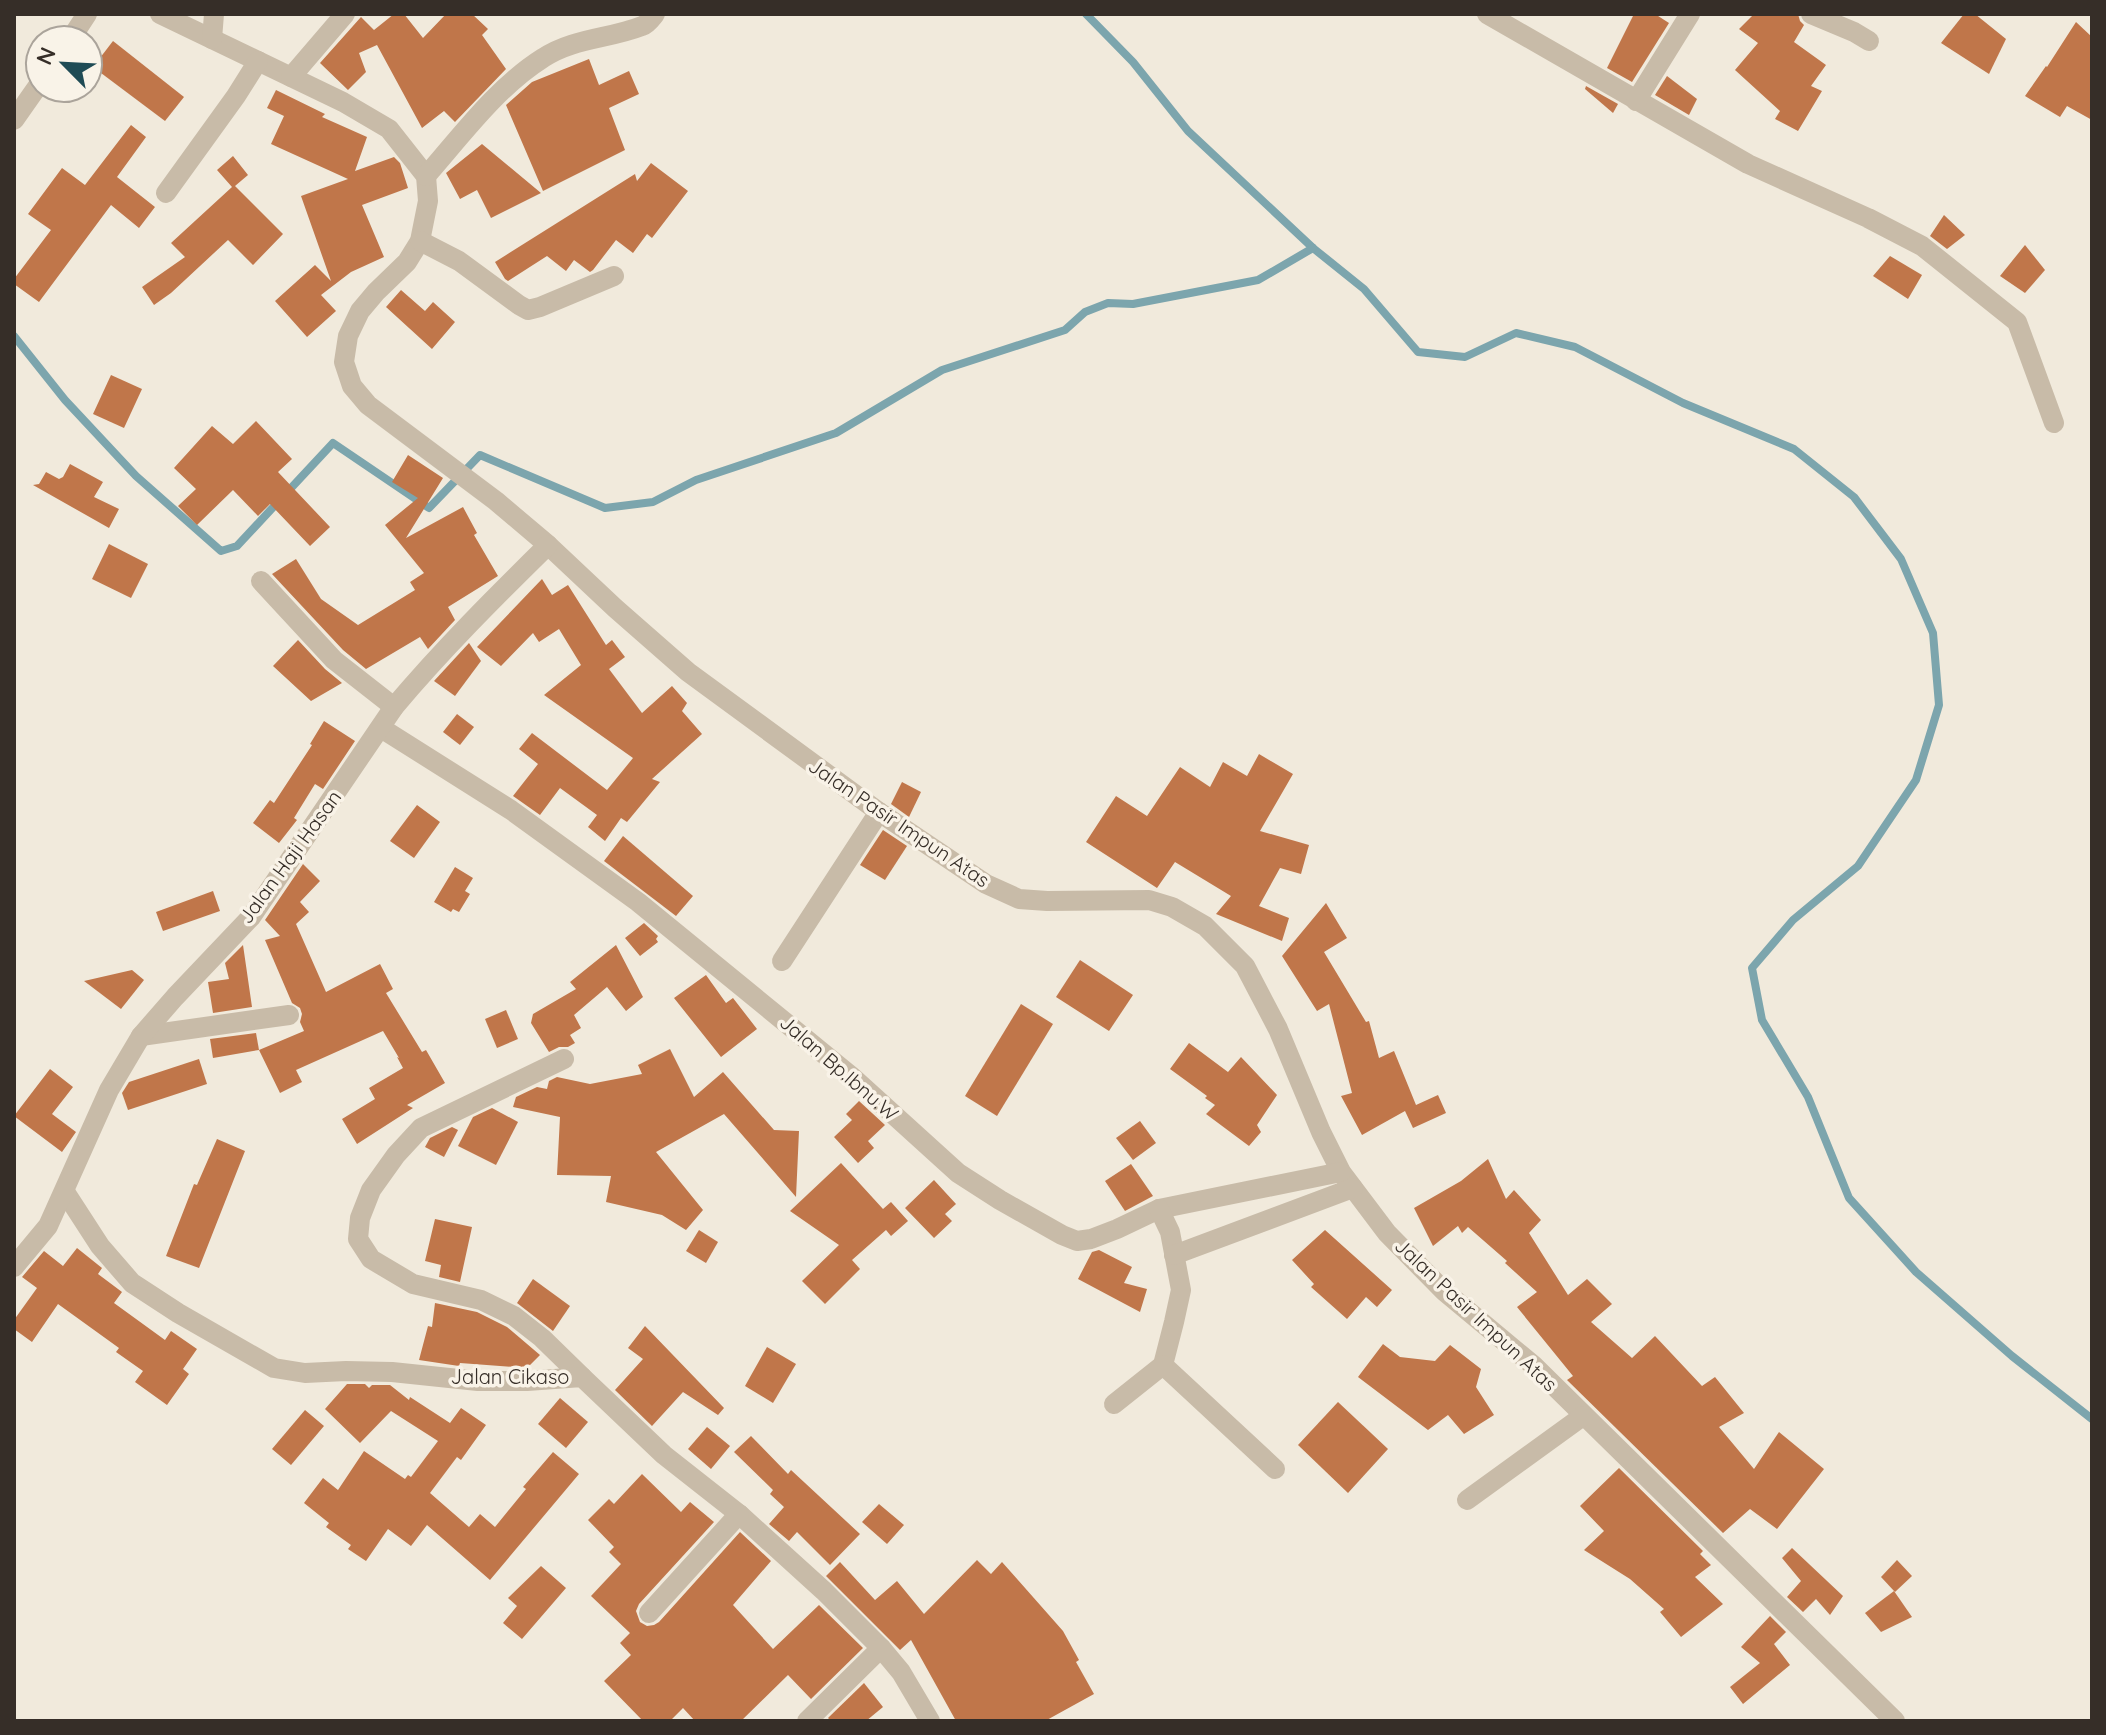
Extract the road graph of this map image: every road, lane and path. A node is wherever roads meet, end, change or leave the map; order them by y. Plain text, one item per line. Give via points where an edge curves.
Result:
1 (160, 14) edge
2 (214, 14) edge
3 (345, 14) edge
4 (655, 14) edge
5 (1487, 14) edge
6 (1690, 14) edge
7 (1811, 14) edge
8 (212, 39) junction
9 (1869, 41) dead end
10 (258, 61) junction
11 (291, 77) junction
12 (1636, 101) junction
13 (426, 176) junction
14 (166, 193) dead end
15 (420, 241) junction
16 (614, 276) dead end
17 (2054, 423) dead end
18 (548, 545) junction
19 (261, 581) dead end
20 (394, 707) junction
21 (381, 728) junction
22 (879, 812) junction
23 (782, 961) dead end
24 (289, 1015) dead end
25 (141, 1036) junction
26 (564, 1059) dead end
27 (1347, 1180) junction
28 (65, 1192) junction
29 (1159, 1209) junction
30 (1174, 1255) junction
31 (14, 1267) edge
32 (1163, 1365) junction
33 (582, 1377) junction
34 (1114, 1404) dead end
35 (1583, 1416) junction
36 (1275, 1469) dead end
37 (1467, 1500) dead end
38 (739, 1514) junction
39 (649, 1613) dead end
40 (881, 1648) junction
41 (807, 1721) edge
42 (930, 1721) edge
43 (1895, 1721) edge

1 - 8 street
2 - 8 street
3 - 11 street
4 - 13 street via 645,25 543,57 486,108
5 - 12 street
6 - 12 street
7 - 9 street
8 - 10 street
10 - 11 street
10 - 14 street
11 - 13 street via 389,129
12 - 17 street via 1748,164 1922,246 2017,322
13 - 15 street, Jalan Pasir Impun Atas via 428,201
15 - 16 street via 459,261 528,310
15 - 18 street, Jalan Pasir Impun Atas via 360,311 348,336 344,362 352,386 368,405
18 - 20 street, Jalan Haji Hasan
18 - 22 street, Jalan Pasir Impun Atas via 688,672
19 - 20 street via 334,660
20 - 21 street, Jalan Haji Hasan
21 - 25 street, Jalan Haji Hasan via 251,917
21 - 29 street, Jalan Bp.Ibnu.W via 511,810 638,902 851,1076 958,1173 1000,1200 1077,1241
22 - 23 street
22 - 27 street, Jalan Pasir Impun Atas via 986,884 1019,899 1149,900 1205,926 1245,966
24 - 25 street
25 - 28 street, Jalan Haji Hasan via 109,1090
26 - 33 street via 421,1128 371,1190 358,1239 371,1259 413,1284 481,1300 514,1316
27 - 29 street, Jalan Bp.Ibnu.W
27 - 30 street
27 - 35 street, Jalan Pasir Impun Atas via 1387,1233 1444,1291 1533,1365
28 - 31 street, Jalan Haji Hasan via 48,1226
28 - 33 street, Jalan Cikaso via 132,1283 274,1368 478,1381
29 - 30 street
30 - 32 street via 1181,1290
32 - 34 street
32 - 36 street
33 - 38 street, Jalan Cikaso via 664,1455
35 - 37 street
35 - 43 street, Jalan Pasir Impun Atas
38 - 39 street
38 - 40 street, Jalan Cikaso
40 - 41 street
40 - 42 street, Jalan Cikaso

